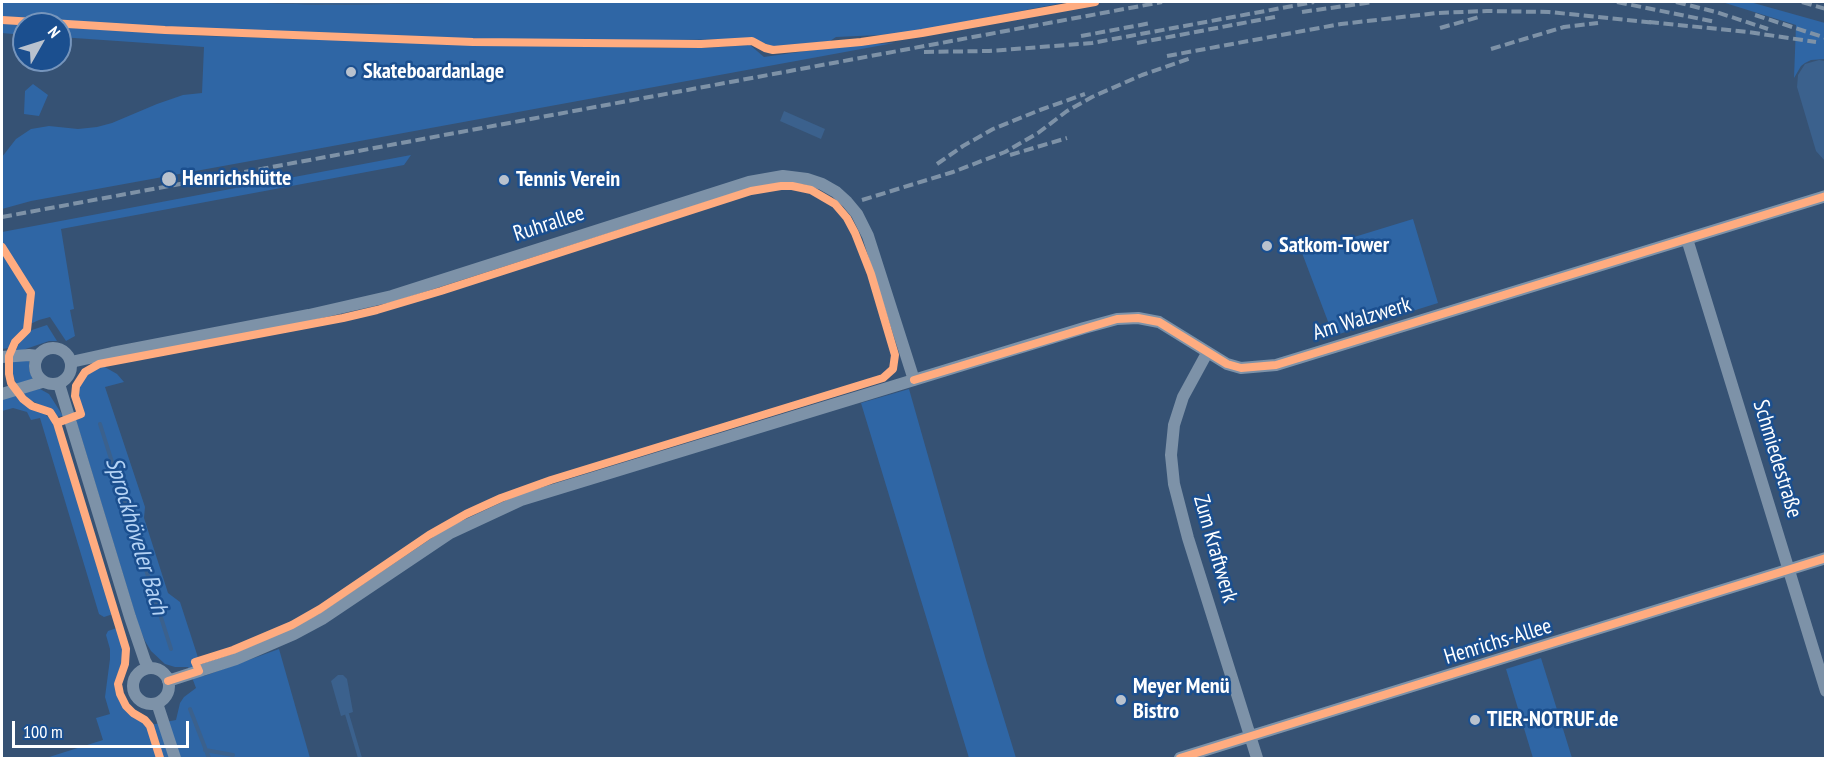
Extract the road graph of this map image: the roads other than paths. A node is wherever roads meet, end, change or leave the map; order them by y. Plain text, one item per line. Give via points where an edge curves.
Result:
1 (1826, 196) edge
2 (1687, 238) junction
3 (1207, 353) junction
4 (38, 356) junction
5 (2, 357) edge
6 (70, 362) junction
7 (914, 380) junction
8 (42, 382) junction
9 (59, 384) junction
10 (2, 393) edge
11 (1826, 558) edge
12 (1788, 570) junction
13 (149, 668) junction
14 (168, 681) junction
15 (1826, 691) edge
16 (157, 703) junction
17 (1250, 738) junction
18 (175, 759) edge
19 (1180, 759) edge
20 (1257, 759) edge

1 - 2 street, Am Walzwerk
2 - 3 street, Am Walzwerk via 1275,365 1241,368
2 - 12 street, Schmiedestraße
3 - 7 street, Am Walzwerk via 1159,322 1138,318 1117,320
3 - 17 street, Zum Kraftwerk via 1183,397 1174,425 1174,484
4 - 5 street
4 - 6 street via 42,351 57,348
4 - 8 street via 34,368
6 - 7 street, Ruhrallee via 382,299 742,184 783,176 822,184 836,192 857,214 868,236
6 - 9 street via 69,375
7 - 14 street, Am Walzwerk via 521,500 450,533 294,634 236,659
8 - 9 street
8 - 10 street
9 - 13 street
11 - 12 street, Henrichs-Allee
12 - 15 street, Schmiedestraße
12 - 17 street, Henrichs-Allee
13 - 14 street via 161,671
13 - 16 street via 135,678 134,690 145,703
14 - 16 street via 167,694
16 - 18 street
17 - 19 street, Henrichs-Allee
17 - 20 street, Zum Kraftwerk

